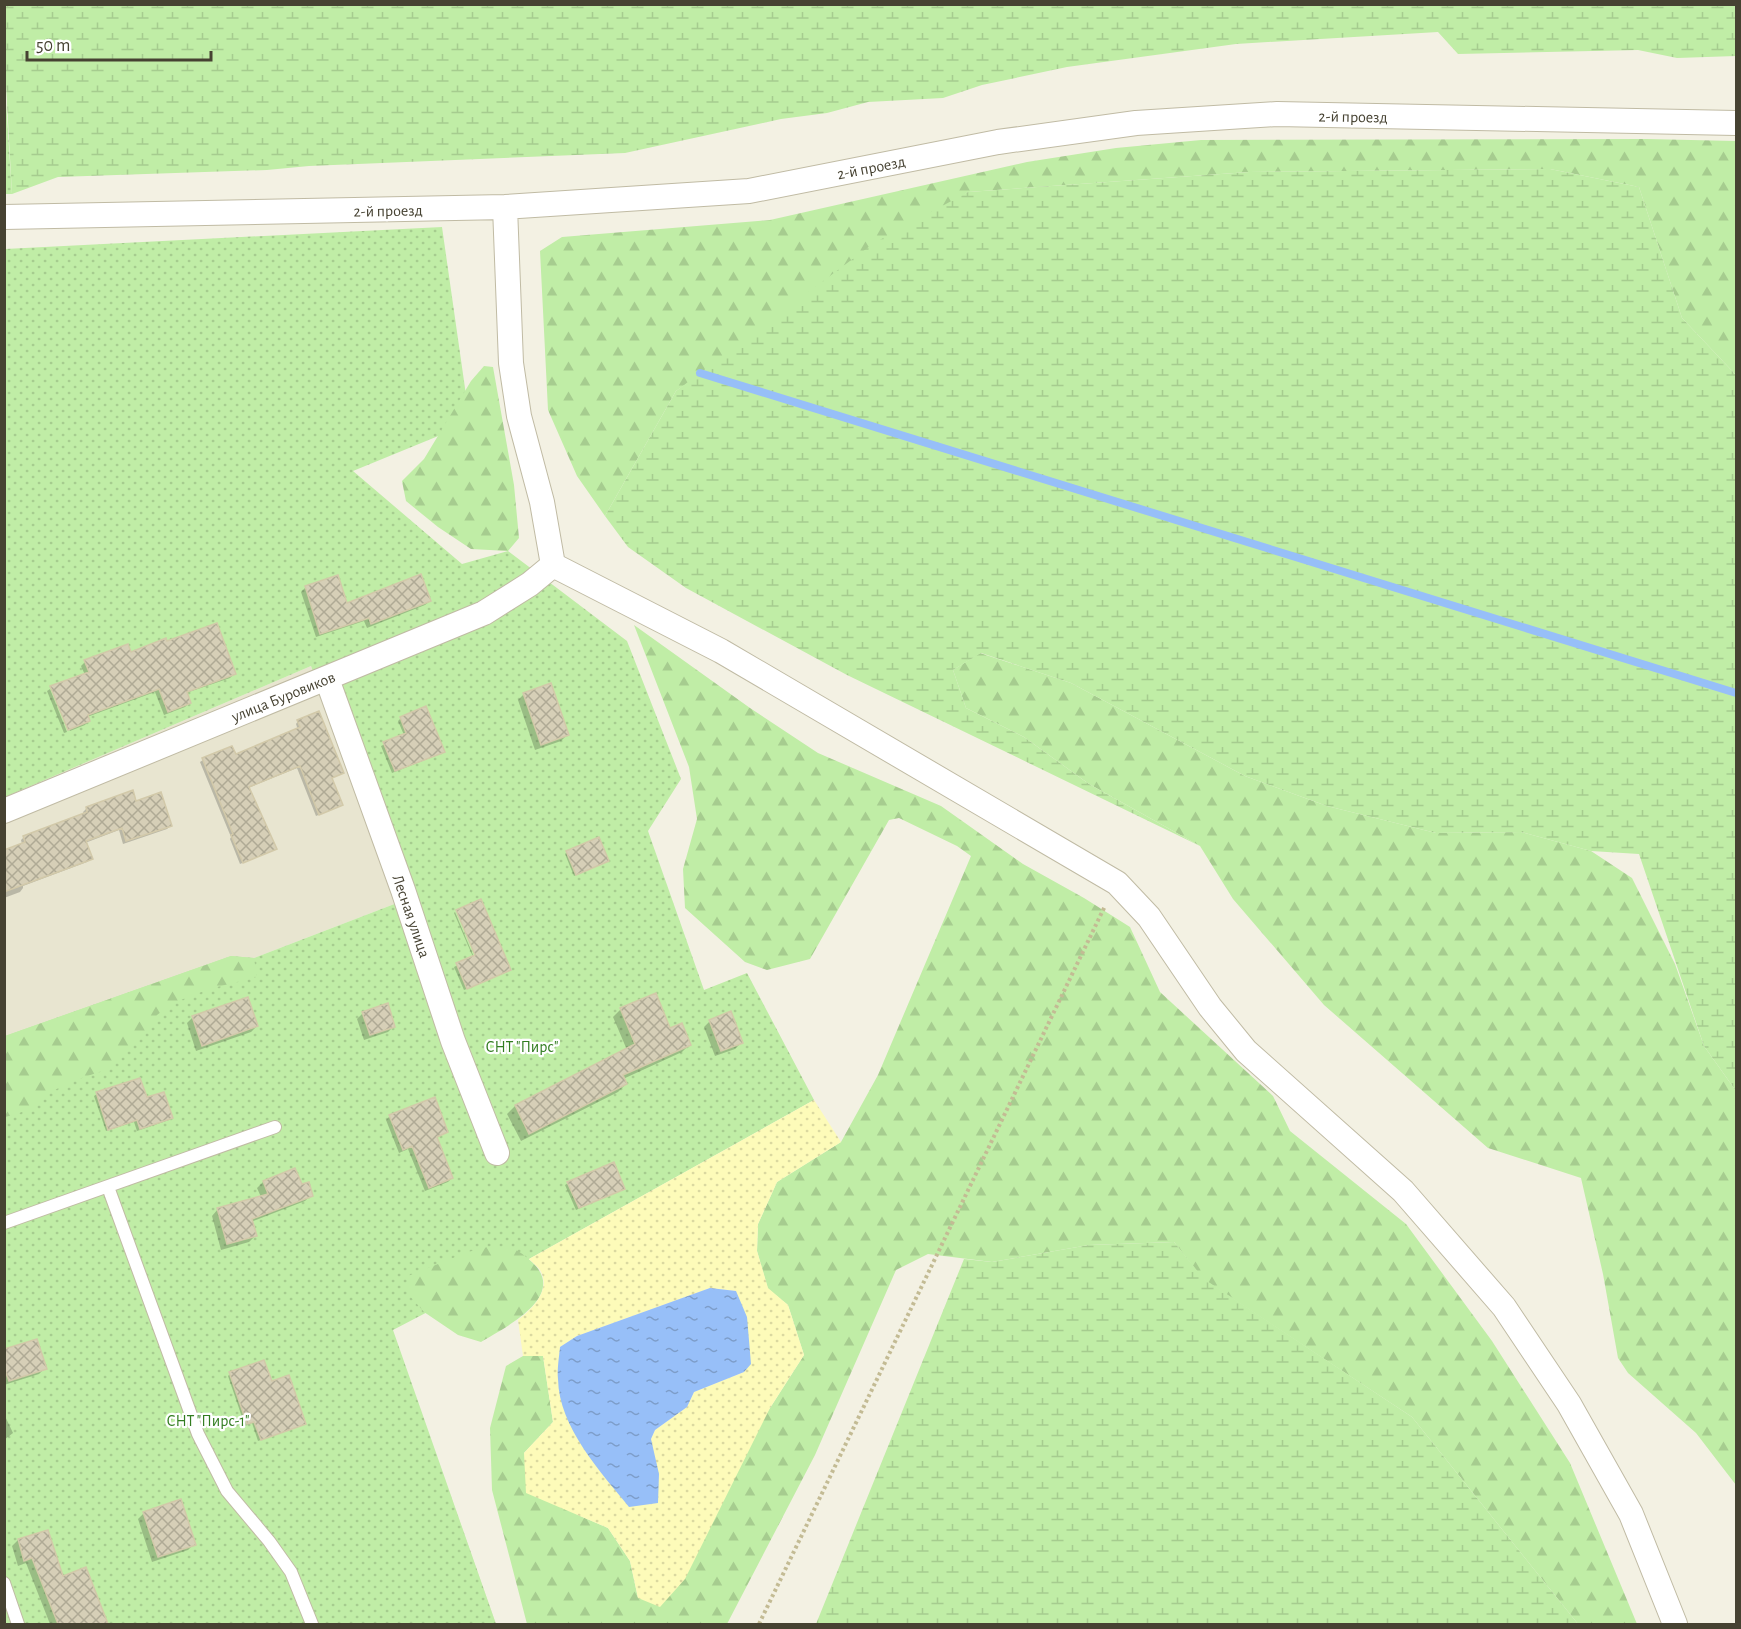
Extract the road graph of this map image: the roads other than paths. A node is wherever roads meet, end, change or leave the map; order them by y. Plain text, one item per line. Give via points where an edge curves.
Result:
1 (1737, 123) edge
2 (505, 207) junction
3 (4, 217) edge
4 (553, 565) junction
5 (327, 679) junction
6 (4, 811) edge
7 (275, 1127) dead end
8 (497, 1153) dead end
9 (108, 1187) junction
10 (4, 1223) edge
11 (4, 1583) edge
12 (18, 1624) edge
13 (312, 1624) edge
14 (1675, 1624) edge

1 - 2 street, 2-й проезд via 1277,114 1136,123 998,142 749,191
2 - 3 street, 2-й проезд
2 - 4 street via 511,363
4 - 5 street, улица Буровиков via 484,613
4 - 14 street via 721,651 1117,883 1149,917 1210,1007 1246,1051 1403,1191 1504,1307 1569,1404 1631,1514
5 - 6 street, улица Буровиков
5 - 8 street, Лесная улица via 453,1041
7 - 9 lane
9 - 10 lane
9 - 13 lane via 198,1434 227,1491 291,1572
11 - 12 lane

